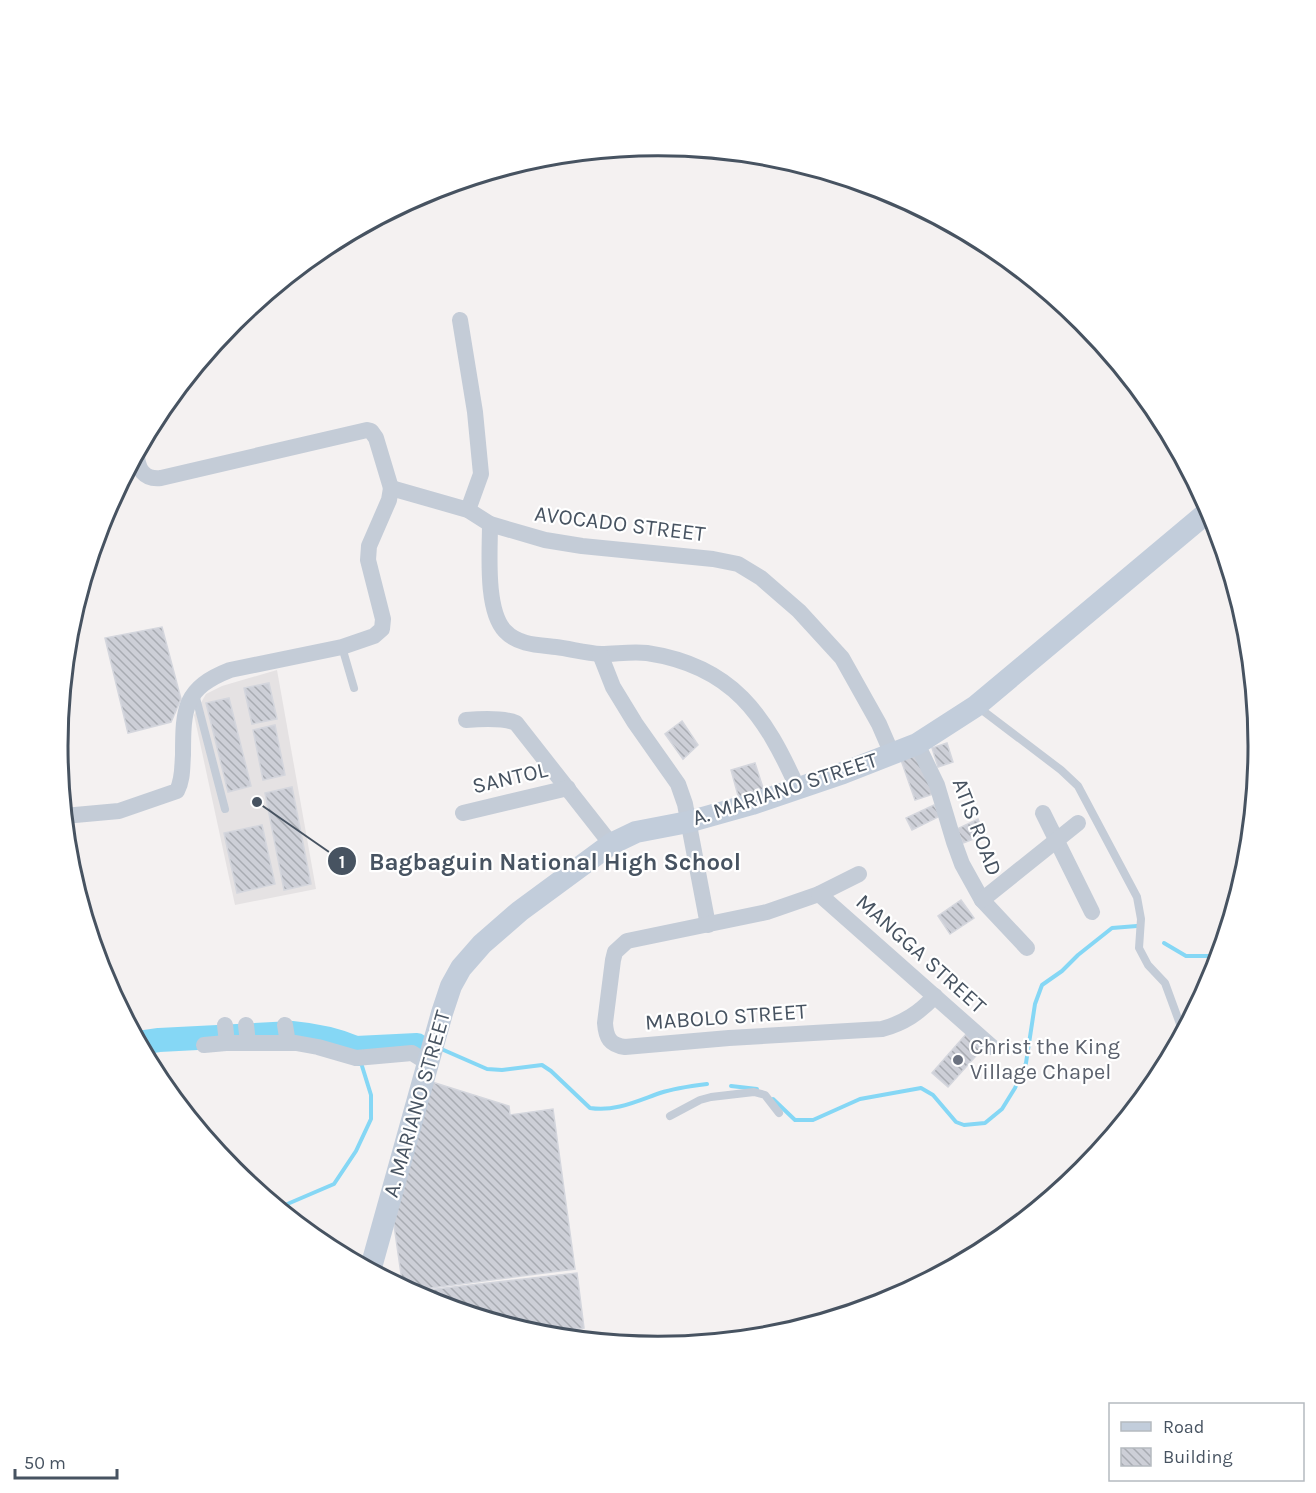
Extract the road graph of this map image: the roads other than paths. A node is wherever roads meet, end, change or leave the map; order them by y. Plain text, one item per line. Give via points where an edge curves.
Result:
1 (460, 320) dead end
2 (139, 465) edge
3 (391, 488) junction
4 (468, 510) junction
5 (1202, 517) edge
6 (490, 524) junction
7 (342, 647) junction
8 (600, 654) junction
9 (354, 688) dead end
10 (194, 691) junction
11 (976, 706) junction
12 (465, 720) dead end
13 (917, 744) junction
14 (892, 754) junction
15 (568, 788) junction
16 (798, 789) junction
17 (225, 809) dead end
18 (463, 813) dead end
19 (1043, 813) dead end
20 (72, 815) edge
21 (688, 822) junction
22 (1078, 823) dead end
23 (1057, 839) junction
24 (611, 844) junction
25 (859, 874) dead end
26 (819, 894) junction
27 (982, 900) junction
28 (1092, 912) dead end
29 (708, 925) junction
30 (620, 946) joint
31 (1028, 948) dead end
32 (935, 996) junction
33 (1180, 1023) edge
34 (204, 1045) dead end
35 (992, 1047) dead end
36 (430, 1054) junction
37 (779, 1113) dead end
38 (670, 1116) dead end
39 (372, 1263) edge

1 - 4 street via 481,474
2 - 3 street via 152,479 367,430 376,438
3 - 4 street, AVOCADO STREET
3 - 7 street via 369,546 368,560 382,629 375,636
4 - 6 street, AVOCADO STREET
5 - 11 street, A. MARIANO STREET
6 - 8 street via 488,570 495,613 504,630 520,642
6 - 14 street, AVOCADO STREET via 545,540 713,559 747,568 800,611 842,658
7 - 9 lane
7 - 10 street via 230,670
8 - 16 street via 646,653 713,674 748,704 768,729
8 - 21 street via 635,723 678,784
10 - 17 lane
10 - 20 street via 183,732 182,780 177,791 119,811
11 - 13 street, A. MARIANO STREET
11 - 33 lane via 1078,786 1137,897 1141,919 1139,948 1165,983
12 - 15 street via 500,719 516,723
13 - 14 street, A. MARIANO STREET
13 - 27 street, ATIS ROAD via 937,785 962,864
14 - 16 street, A. MARIANO STREET
15 - 18 street, SANTOL
15 - 24 street
16 - 21 street, A. MARIANO STREET
19 - 23 street
21 - 24 street, A. MARIANO STREET via 636,832
21 - 29 street
22 - 23 street
23 - 27 street
23 - 28 street
24 - 36 street, A. MARIANO STREET via 520,911 461,968
25 - 26 street, MANGGA STREET
26 - 29 street, MANGGA STREET via 767,912
26 - 32 street, MANGGA STREET
27 - 31 street, ATIS ROAD
29 - 30 street, MANGGA STREET via 635,939
30 - 32 street, MABOLO STREET via 613,960 605,1023 606,1033 616,1046 882,1029 913,1016
32 - 35 street, MANGGA STREET
34 - 36 street via 226,1035 287,1035 356,1058
36 - 39 street, A. MARIANO STREET
37 - 38 lane via 765,1095 753,1092 700,1100

